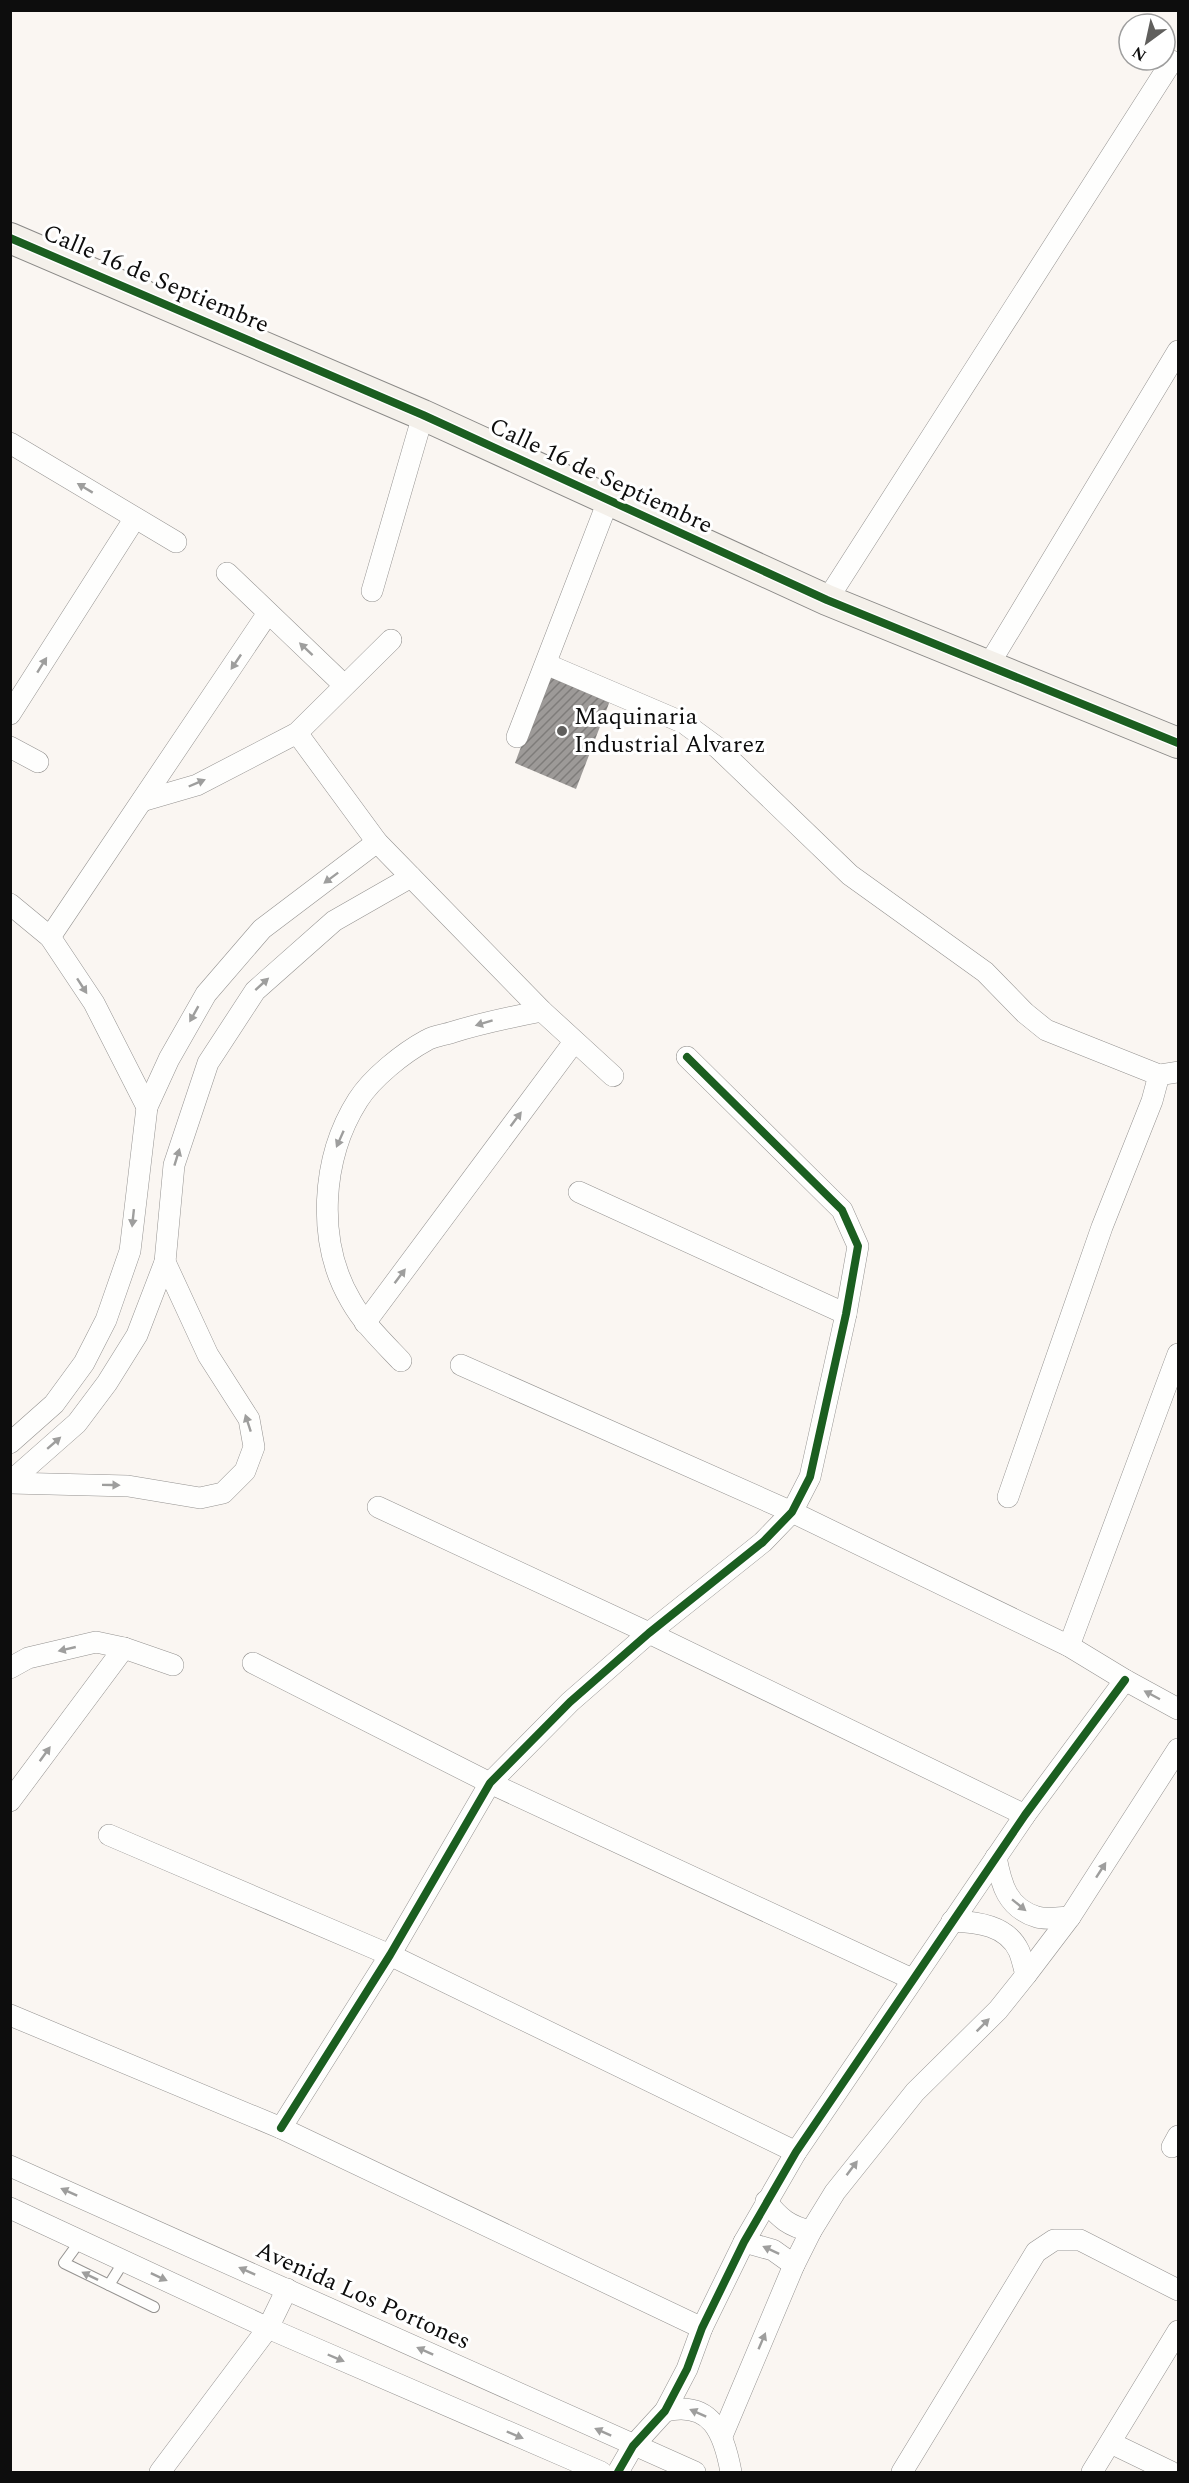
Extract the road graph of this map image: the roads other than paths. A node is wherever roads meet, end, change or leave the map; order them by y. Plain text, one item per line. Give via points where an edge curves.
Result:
1 (1165, 72) edge
2 (10, 238) edge
3 (1179, 351) edge
4 (423, 415) junction
5 (10, 443) edge
6 (608, 501) junction
7 (135, 518) junction
8 (176, 542) dead end
9 (227, 573) dead end
10 (372, 591) dead end
11 (827, 600) junction
12 (268, 613) junction
13 (391, 640) dead end
14 (546, 664) junction
15 (988, 666) junction
16 (344, 685) junction
17 (10, 714) edge
18 (297, 733) junction
19 (517, 737) dead end
20 (1179, 742) edge
21 (10, 747) edge
22 (38, 762) dead end
23 (142, 801) junction
24 (377, 842) junction
25 (411, 877) junction
26 (10, 904) edge
27 (50, 937) junction
28 (542, 1011) junction
29 (574, 1042) junction
30 (687, 1057) dead end
31 (1169, 1073) edge
32 (613, 1076) dead end
33 (147, 1107) junction
34 (135, 1191) junction
35 (579, 1192) dead end
36 (171, 1194) junction
37 (165, 1262) junction
38 (846, 1314) junction
39 (365, 1323) junction
40 (1179, 1354) edge
41 (401, 1361) dead end
42 (461, 1365) dead end
43 (10, 1443) edge
44 (10, 1482) edge
45 (1008, 1497) dead end
46 (378, 1507) dead end
47 (792, 1512) junction
48 (649, 1633) junction
49 (1069, 1646) junction
50 (124, 1648) junction
51 (253, 1663) dead end
52 (173, 1665) dead end
53 (10, 1668) edge
54 (1125, 1680) junction
55 (1179, 1709) edge
56 (1177, 1754) edge
57 (490, 1783) junction
58 (10, 1801) edge
59 (1025, 1815) junction
60 (109, 1835) dead end
61 (996, 1857) junction
62 (1070, 1917) junction
63 (952, 1921) junction
64 (390, 1954) junction
65 (1026, 1975) junction
66 (912, 1979) junction
67 (10, 2014) edge
68 (281, 2128) junction
69 (796, 2152) junction
70 (10, 2166) edge
71 (766, 2201) junction
72 (10, 2208) edge
73 (811, 2231) junction
74 (80, 2241) junction
75 (744, 2242) junction
76 (124, 2261) junction
77 (794, 2265) junction
78 (109, 2285) junction
79 (287, 2289) junction
80 (1179, 2290) edge
81 (154, 2307) dead end
82 (268, 2328) junction
83 (702, 2328) junction
84 (1179, 2331) edge
85 (665, 2411) junction
86 (722, 2436) junction
87 (1111, 2443) junction
88 (633, 2446) junction
89 (160, 2472) edge
90 (601, 2472) edge
91 (618, 2472) edge
92 (695, 2472) edge
93 (731, 2472) edge
94 (902, 2472) edge
95 (1092, 2472) edge
96 (1171, 2472) edge

1 - 11 street
2 - 4 street, Calle 16 de Septiembre
3 - 15 street
4 - 6 street, Calle 16 de Septiembre
4 - 10 street
7 -> 5 street
6 - 11 street, Calle 16 de Septiembre
6 - 14 street
7 - 8 street
17 -> 7 street
9 - 12 street
11 - 15 street, Calle 16 de Septiembre
16 -> 12 street
12 -> 23 street
13 - 16 street
14 - 19 street
14 - 31 street via 684,723 718,748 850,875 985,972 1046,1030
15 - 20 street, Calle 16 de Septiembre
16 - 18 street
23 -> 18 street via 197,785
18 - 24 street
21 - 22 street
23 - 27 street
24 - 25 street
24 -> 33 street via 262,929 201,1003
25 - 28 street
36 -> 25 street via 174,1165 208,1063 255,991 334,921
26 - 27 street
27 -> 33 street via 94,1003
28 - 29 street
28 -> 39 street via 496,1019 428,1040 389,1066 358,1100 337,1147 328,1191 330,1248 350,1300
29 - 32 street
39 -> 29 street
30 - 38 street via 842,1210 858,1246
31 - 45 street via 1152,1101 1102,1227
33 - 34 street
34 - 36 street
34 -> 43 street via 130,1251 106,1320 84,1363 54,1404
35 - 38 street
36 - 37 street
44 -> 37 street via 77,1423 107,1383 137,1335
44 -> 37 street via 128,1486 200,1498 223,1493 244,1471 254,1447 249,1419 208,1355
38 - 47 street via 810,1478
39 - 41 street
40 - 49 street
42 - 47 street
46 - 48 street
47 - 48 street via 763,1542
47 - 49 street
48 - 57 street via 570,1702
48 - 59 street
49 - 54 street
50 - 52 street
50 -> 53 street via 96,1642 28,1658
58 -> 50 street
51 - 57 street
55 -> 54 street
54 - 59 street
62 -> 56 street
57 - 64 street
57 - 66 street
59 - 61 street
60 - 64 street
61 -> 62 street via 1002,1887 1016,1906 1038,1917
61 - 63 street
62 - 65 street
63 - 65 street via 978,1922 1002,1931 1019,1950
63 - 66 street
64 - 68 street
64 - 69 street
73 -> 65 street via 855,2164 907,2101 998,2010
66 - 69 street
67 - 68 street
68 - 83 street
69 - 71 street
79 -> 70 street, Avenida Los Portones
71 - 73 street via 786,2223
71 - 75 street
72 - 74 street
73 - 77 street
74 - 76 street
78 -> 74 lane via 64,2263
77 -> 75 street via 773,2250
75 - 83 street
76 - 78 lane
76 -> 82 street
86 -> 77 street
78 - 81 lane
79 - 82 street
88 -> 79 street, Avenida Los Portones
80 - 94 street via 1080,2240 1054,2240 1036,2252
82 - 89 street
82 -> 90 street
83 - 85 street via 687,2370
84 - 87 street
86 -> 85 street via 715,2424 692,2409
85 - 88 street
86 - 93 street
87 - 95 street
87 - 96 street
88 - 91 street
88 - 92 street, Avenida Los Portones

